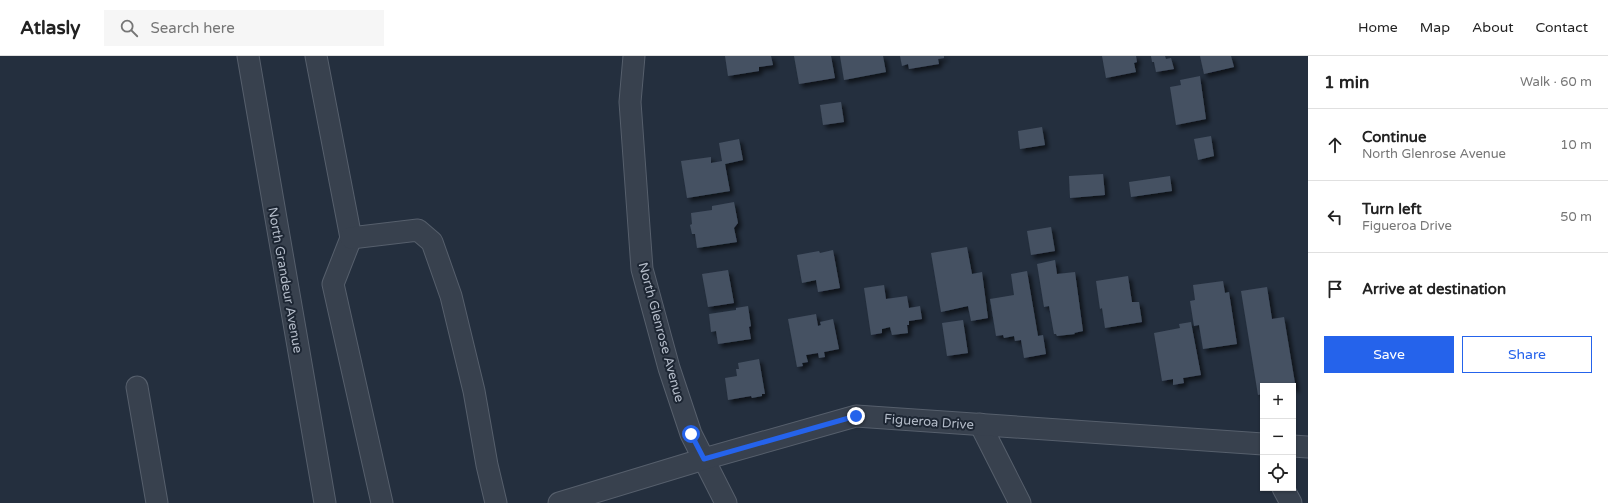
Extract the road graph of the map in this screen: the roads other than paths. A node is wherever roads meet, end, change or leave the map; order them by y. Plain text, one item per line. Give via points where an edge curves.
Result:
1 (248, 56) edge
2 (316, 56) edge
3 (634, 56) edge
4 (351, 238) junction
5 (137, 387) dead end
6 (980, 424) junction
7 (1260, 444) edge
8 (1296, 446) edge
9 (1308, 447) edge
10 (704, 459) junction
11 (1285, 491) edge
12 (156, 503) edge
13 (324, 503) edge
14 (382, 503) edge
15 (496, 503) edge
16 (559, 503) edge
17 (726, 503) edge
18 (1020, 503) edge
19 (1291, 503) edge

1 - 13 street, North Grandeur Avenue
2 - 4 street
3 - 10 street, North Glenrose Avenue via 630,102 642,269 669,368 691,434
4 - 14 street via 333,284
4 - 15 street via 418,230 432,242 451,296 474,391
5 - 12 street
6 - 7 street, Figueroa Drive
6 - 10 street, Figueroa Drive via 856,416
6 - 18 street
8 - 9 street
10 - 16 street, Figueroa Drive
10 - 17 street, North Glenrose Avenue
11 - 19 street

